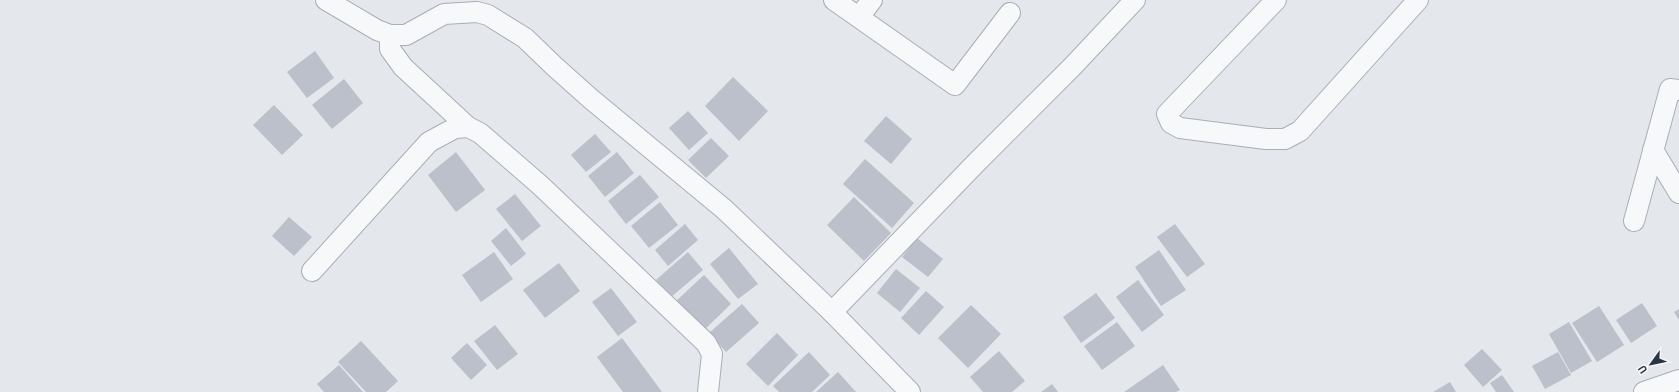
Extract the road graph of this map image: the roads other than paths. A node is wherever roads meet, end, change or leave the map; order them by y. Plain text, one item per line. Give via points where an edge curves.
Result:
1 (326, 0) edge
2 (834, 0) edge
3 (872, 0) edge
4 (1135, 0) edge
5 (1276, 0) edge
6 (1418, 0) edge
7 (1010, 13) dead end
8 (859, 17) junction
9 (390, 35) junction
10 (1679, 90) edge
11 (468, 126) junction
12 (1653, 150) junction
13 (1679, 194) edge
14 (1634, 221) dead end
15 (312, 271) dead end
16 (832, 312) junction
17 (1679, 380) edge
18 (708, 392) edge
19 (910, 392) edge
20 (1644, 392) edge

1 - 9 street
2 - 8 street
3 - 8 street
4 - 16 street
5 - 6 street via 1167,114 1171,122 1180,128 1285,139 1300,131
7 - 8 street via 955,85
9 - 11 street via 390,49 403,67
9 - 16 street via 406,35 444,14 477,12 488,15 525,38 591,99 724,209
10 - 12 street via 1670,89
11 - 15 street via 455,128 429,142
11 - 18 street via 480,133 540,185 706,343 712,354
12 - 13 street
12 - 14 street
16 - 19 street
17 - 20 street

